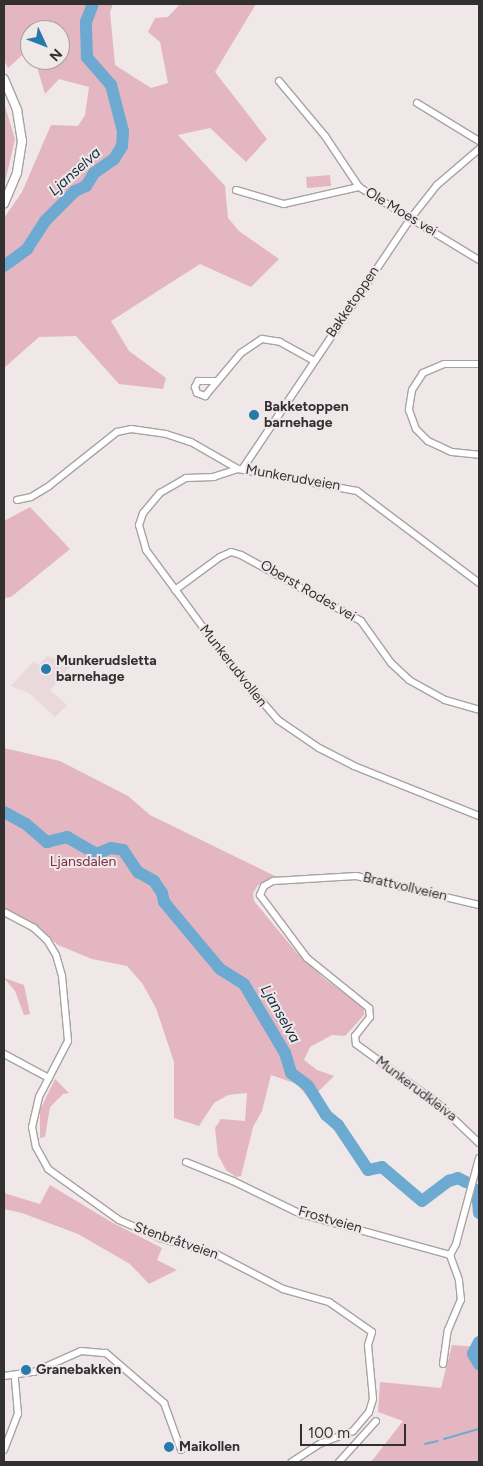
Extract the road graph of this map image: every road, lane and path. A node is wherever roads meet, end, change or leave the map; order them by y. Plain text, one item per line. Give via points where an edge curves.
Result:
1 (4, 79) edge
2 (279, 82) dead end
3 (418, 103) dead end
4 (479, 141) edge
5 (479, 149) edge
6 (359, 187) junction
7 (236, 190) dead end
8 (4, 203) edge
9 (410, 218) junction
10 (479, 260) edge
11 (314, 361) junction
12 (479, 364) edge
13 (217, 381) dead end
14 (479, 455) edge
15 (241, 468) junction
16 (17, 500) dead end
17 (479, 583) edge
18 (175, 590) junction
19 (479, 710) edge
20 (479, 816) edge
21 (479, 905) edge
22 (4, 912) edge
23 (355, 1036) joint
24 (4, 1054) edge
25 (50, 1078) junction
26 (479, 1143) edge
27 (479, 1158) edge
28 (186, 1162) dead end
29 (450, 1255) junction
30 (443, 1364) dead end
31 (4, 1376) edge
32 (15, 1376) junction
33 (376, 1421) dead end
34 (353, 1432) junction
35 (361, 1440) junction
36 (4, 1450) edge
37 (181, 1450) dead end
38 (292, 1462) edge
39 (339, 1462) edge

1 - 8 street via 17,110 22,141 17,173
2 - 6 street, Ole Moes vei via 325,136
3 - 4 street
5 - 9 street, Bakketoppen via 437,185
6 - 7 street via 284,204
6 - 9 street, Ole Moes vei
9 - 10 street, Ole Moes vei
9 - 11 street, Bakketoppen
11 - 13 street via 280,342 262,339 241,353
11 - 15 street, Bakketoppen
12 - 14 street via 444,364 423,373 409,396 409,410 416,429 428,441 452,452
15 - 16 street, Munkerudveien via 176,436 125,430 114,434 49,486 32,497
15 - 17 street, Munkerudveien via 357,491
15 - 18 street, Munkerudvollen via 214,477 186,478 160,493 143,513 140,525 143,544
18 - 19 street, Oberst Rodes vei via 220,557 232,552 241,555 361,622 391,663 409,680 446,700
18 - 20 street, Munkerudvollen via 255,696 286,726 354,766
21 - 23 street, Brattvollveien via 356,876 307,877 266,884 260,893 262,901 307,958 369,1008 370,1017
22 - 25 street, Stenbråtveien via 40,933 54,949 58,961 69,1033 66,1048
23 - 26 street, Munkerudkleiva via 359,1047 437,1103
24 - 25 street
25 - 34 street, Stenbråtveien via 36,1105 33,1134 43,1163 62,1182 130,1226 216,1254 276,1286 329,1302 372,1332 368,1347 373,1402
27 - 29 street via 456,1244
28 - 29 street, Frostveien via 233,1180 301,1214
29 - 30 street via 460,1280 461,1300 448,1330
31 - 32 street
32 - 36 street via 18,1414
32 - 37 street via 34,1372 81,1351 106,1353 160,1400
33 - 35 street
34 - 35 street
34 - 38 street via 321,1443
35 - 39 street

